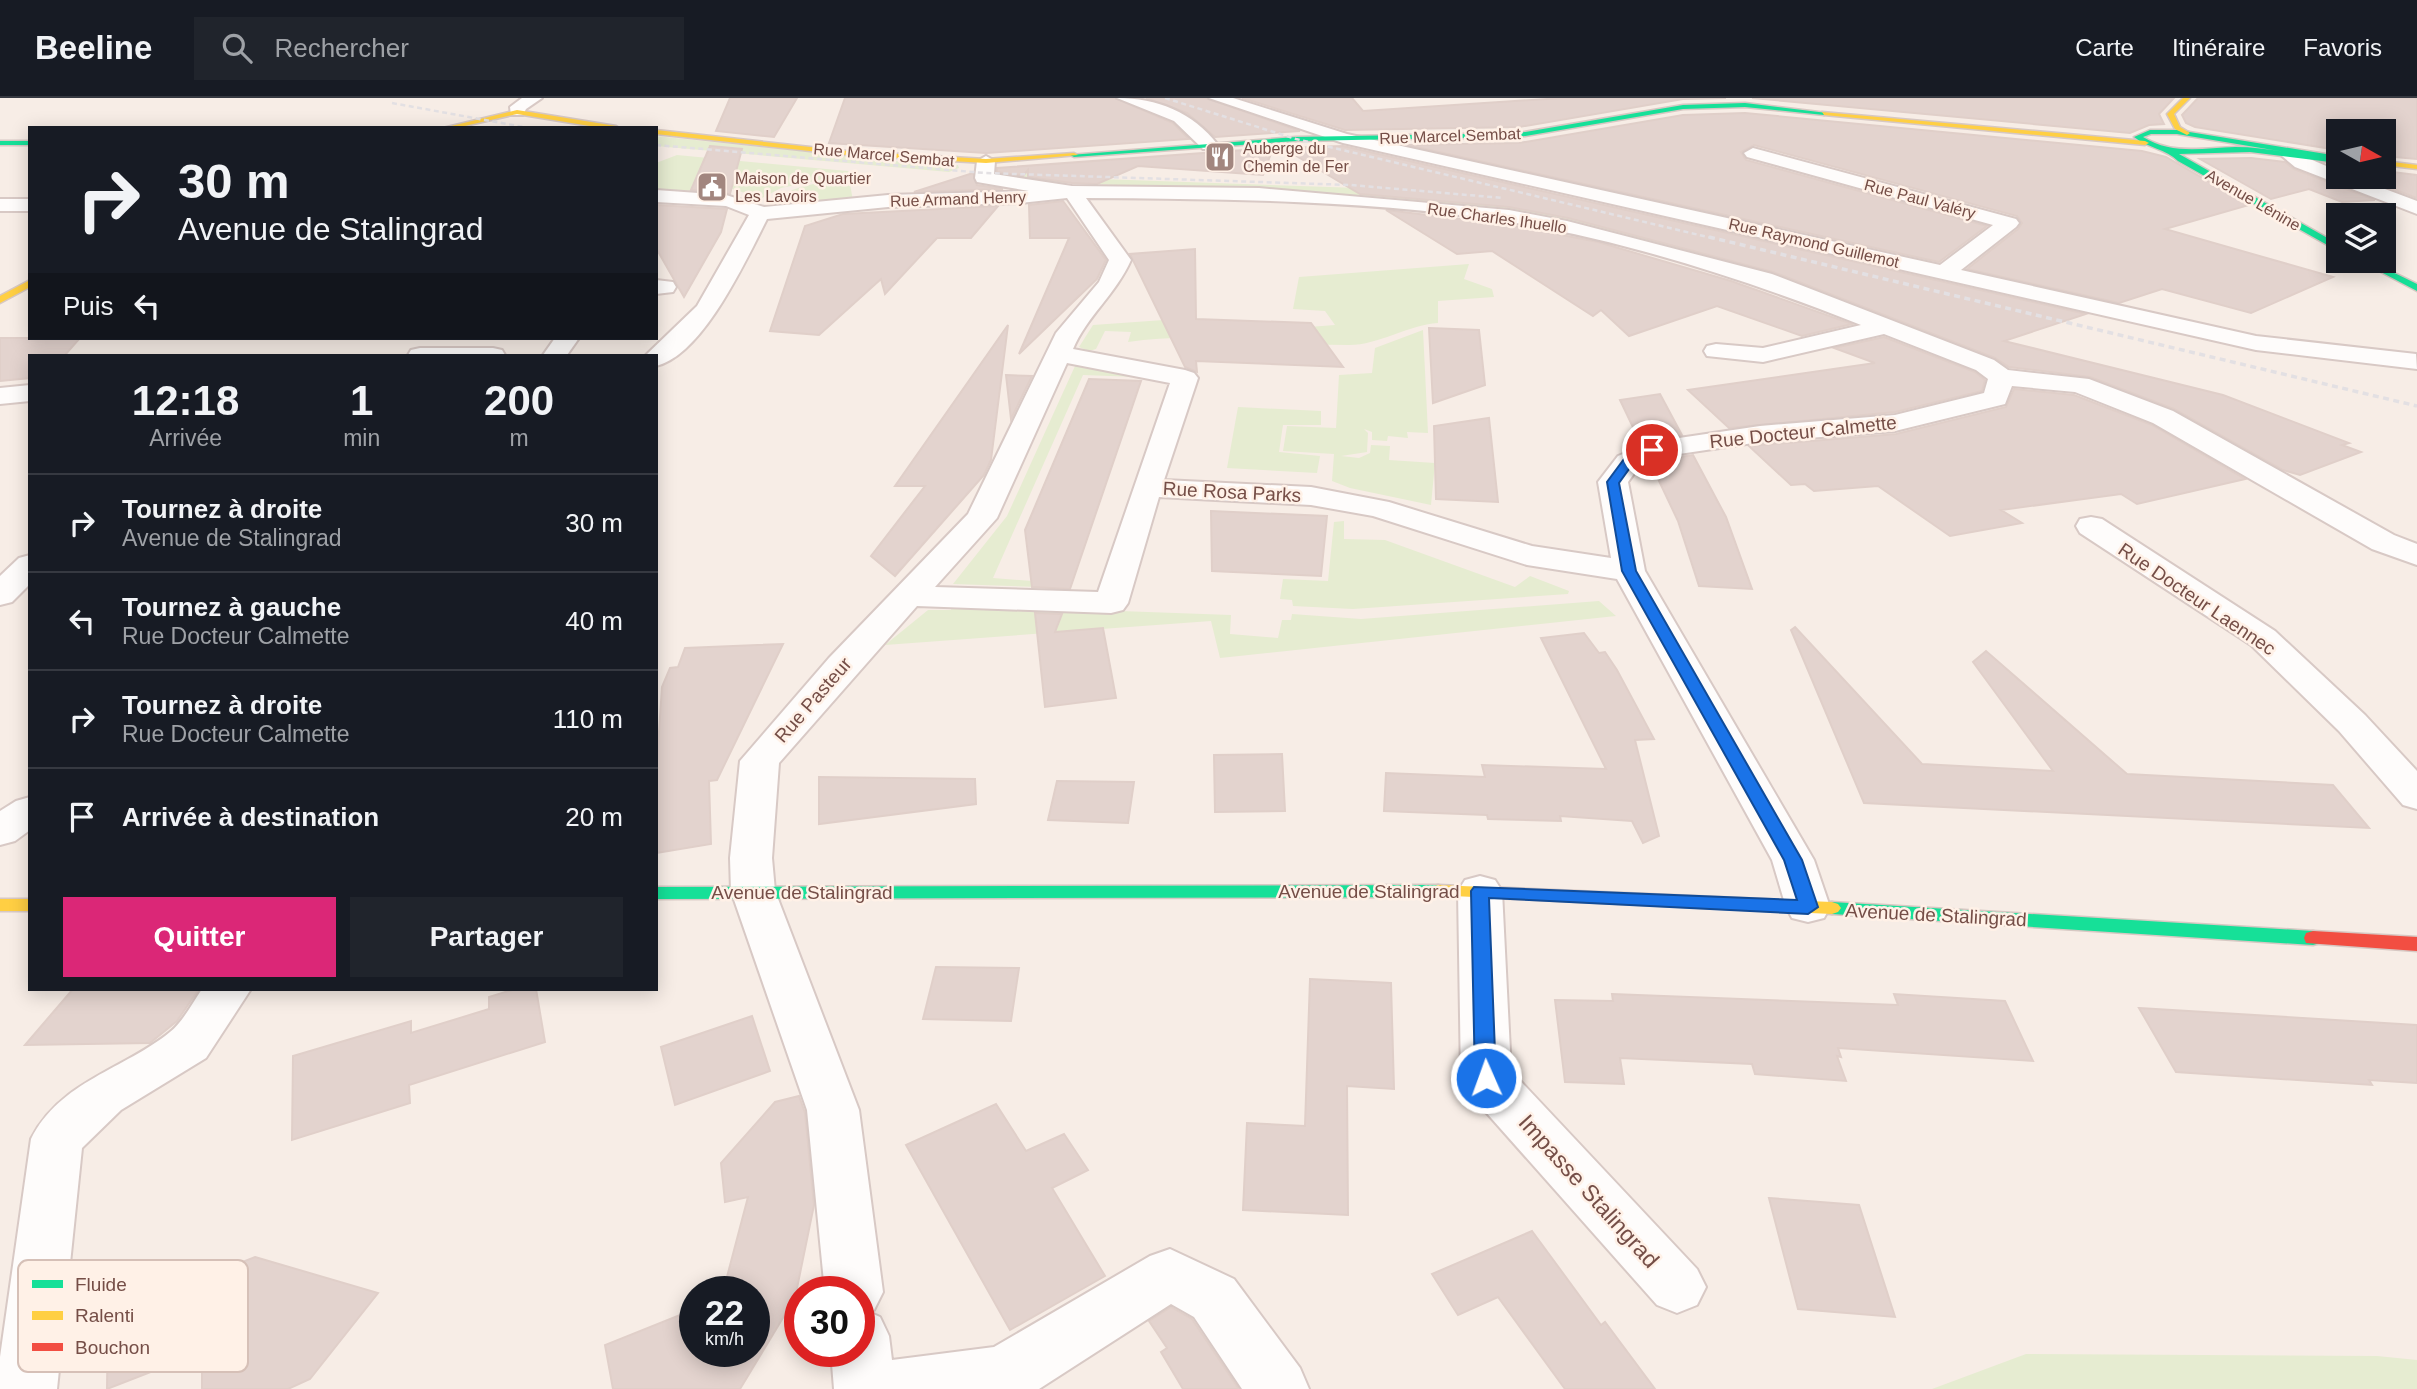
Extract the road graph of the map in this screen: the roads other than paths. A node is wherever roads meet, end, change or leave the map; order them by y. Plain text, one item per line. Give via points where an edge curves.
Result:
1 (534, 98) edge
2 (1125, 98) edge
3 (1217, 98) edge
4 (1628, 98) edge
5 (2187, 98) edge
6 (1661, 111) junction
7 (517, 112) junction
8 (2149, 114) dead end
9 (455, 126) edge
10 (604, 126) edge
11 (658, 132) edge
12 (2187, 134) junction
13 (2147, 136) junction
14 (1343, 138) junction
15 (0, 143) edge
16 (28, 143) edge
17 (1209, 145) junction
18 (2216, 148) junction
19 (2169, 149) junction
20 (1753, 153) dead end
21 (2291, 156) junction
22 (2326, 158) edge
23 (2326, 158) edge
24 (986, 161) junction
25 (1072, 192) junction
26 (658, 196) edge
27 (0, 205) edge
28 (28, 205) edge
29 (2417, 208) edge
30 (760, 213) junction
31 (2326, 225) edge
32 (2326, 241) edge
33 (2396, 262) edge
34 (1945, 272) junction
35 (2391, 273) edge
36 (2417, 273) edge
37 (28, 284) edge
38 (2417, 288) edge
39 (2, 298) edge
40 (1889, 326) junction
41 (1716, 351) dead end
42 (1057, 354) junction
43 (658, 357) edge
44 (2416, 362) edge
45 (2001, 377) junction
46 (28, 393) edge
47 (0, 396) edge
48 (1147, 488) junction
49 (2091, 526) dead end
50 (2417, 555) edge
51 (1629, 571) junction
52 (909, 596) junction
53 (2417, 796) edge
54 (28, 811) edge
55 (0, 831) edge
56 (753, 891) junction
57 (1480, 891) junction
58 (658, 893) edge
59 (0, 905) edge
60 (28, 905) edge
61 (1808, 907) junction
62 (2417, 944) edge
63 (226, 991) edge
64 (42, 1260) edge
65 (852, 1276) edge
66 (1677, 1287) dead end
67 (863, 1367) edge
68 (1005, 1382) edge
69 (865, 1389) edge
70 (891, 1389) edge
71 (1278, 1389) edge

1 - 7 street
2 - 17 street via 1180,117
3 - 14 street, Rue Raymond Guillemot
4 - 6 street
5 - 12 street via 2170,114 2177,128
6 - 13 street, Rue Marcel Sembat via 1745,105
6 - 14 street, Rue Marcel Sembat via 1519,135
7 - 9 street
7 - 10 street
8 - 13 street
11 - 24 street, Rue Marcel Sembat via 847,153
12 - 13 street
12 - 18 street
13 - 19 street
14 - 17 street, Rue Marcel Sembat
14 - 34 street, Rue Raymond Guillemot
15 - 16 street
17 - 24 street, Rue Marcel Sembat
18 - 19 street
18 - 21 street
18 - 22 street
18 - 31 street, Avenue Lénine via 2204,160
19 - 32 street, Avenue Lénine
20 - 34 street, Rue Paul Valéry via 2009,223
21 - 23 street
21 - 29 street
24 - 25 street, Rue Charles Ihuello via 984,178
25 - 30 street, Rue Armand Henry
25 - 40 street, Rue Charles Ihuello via 1259,194 1509,216 1764,279
25 - 42 street, Rue Pasteur via 1121,260 1109,284 1068,333
26 - 30 street via 729,202
27 - 28 street
30 - 43 street via 708,311 692,331
33 - 36 street
34 - 44 street, Rue Raymond Guillemot via 2256,343
35 - 38 street
37 - 39 street
40 - 41 street via 1763,355
40 - 45 street, Rue Charles Ihuello via 1985,365
42 - 48 street via 1185,378
42 - 52 street, Rue Pasteur via 982,519
45 - 50 street via 2080,385 2164,417 2383,542
45 - 51 street, Rue Docteur Calmette via 1996,398 1895,423 1733,438 1652,450 1628,462 1613,482
46 - 47 street
48 - 51 street, Rue Rosa Parks via 1311,496 1378,508 1527,555
48 - 52 street, Rue Rosa Parks via 1111,603
49 - 53 street, Rue Docteur Laennec via 2263,638 2352,723
51 - 61 street, Rue Docteur Calmette via 1793,860
52 - 56 street, Rue Pasteur via 760,761 751,858
54 - 55 street
56 - 57 street, Avenue de Stalingrad
56 - 58 street, Avenue de Stalingrad
56 - 65 street, Rue Pasteur via 833,1110
57 - 61 street, Avenue de Stalingrad
57 - 66 street, Impasse Stalingrad via 1486,1078
59 - 60 street
61 - 62 street, Avenue de Stalingrad
63 - 64 street via 189,1045 103,1096 57,1139
67 - 69 street
68 - 70 street
68 - 71 street via 1170,1274 1214,1298

